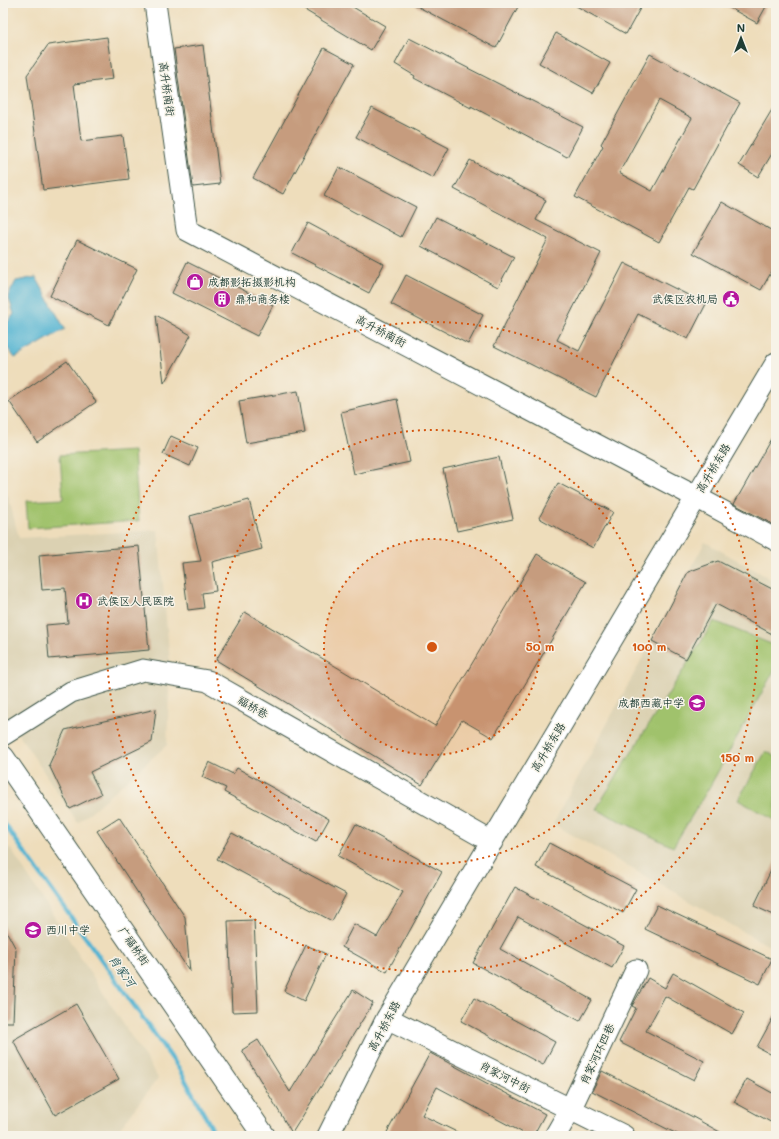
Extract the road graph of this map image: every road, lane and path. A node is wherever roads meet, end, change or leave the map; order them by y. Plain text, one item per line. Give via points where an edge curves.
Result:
1 (155, 3) edge
2 (776, 363) edge
3 (696, 497) junction
4 (776, 540) edge
5 (3, 735) edge
6 (3, 757) edge
7 (492, 842) junction
8 (636, 970) dead end
9 (387, 1018) junction
10 (570, 1110) junction
11 (264, 1136) edge
12 (328, 1136) edge
13 (555, 1136) edge
14 (624, 1136) edge

1 - 3 street, 高升桥南街 via 188,230
2 - 3 street, 高升桥东路
3 - 4 street, 高升桥南街
3 - 7 street, 高升桥东路
5 - 7 street, 福桥巷 via 71,692 143,670 208,681
6 - 11 main road, 广福桥街
7 - 9 street, 高升桥东路
8 - 10 street, 肖家河环四巷
9 - 10 street, 肖家河中街
9 - 12 street, 高升桥东路
10 - 13 street, 肖家河环四巷
10 - 14 street, 肖家河中街

